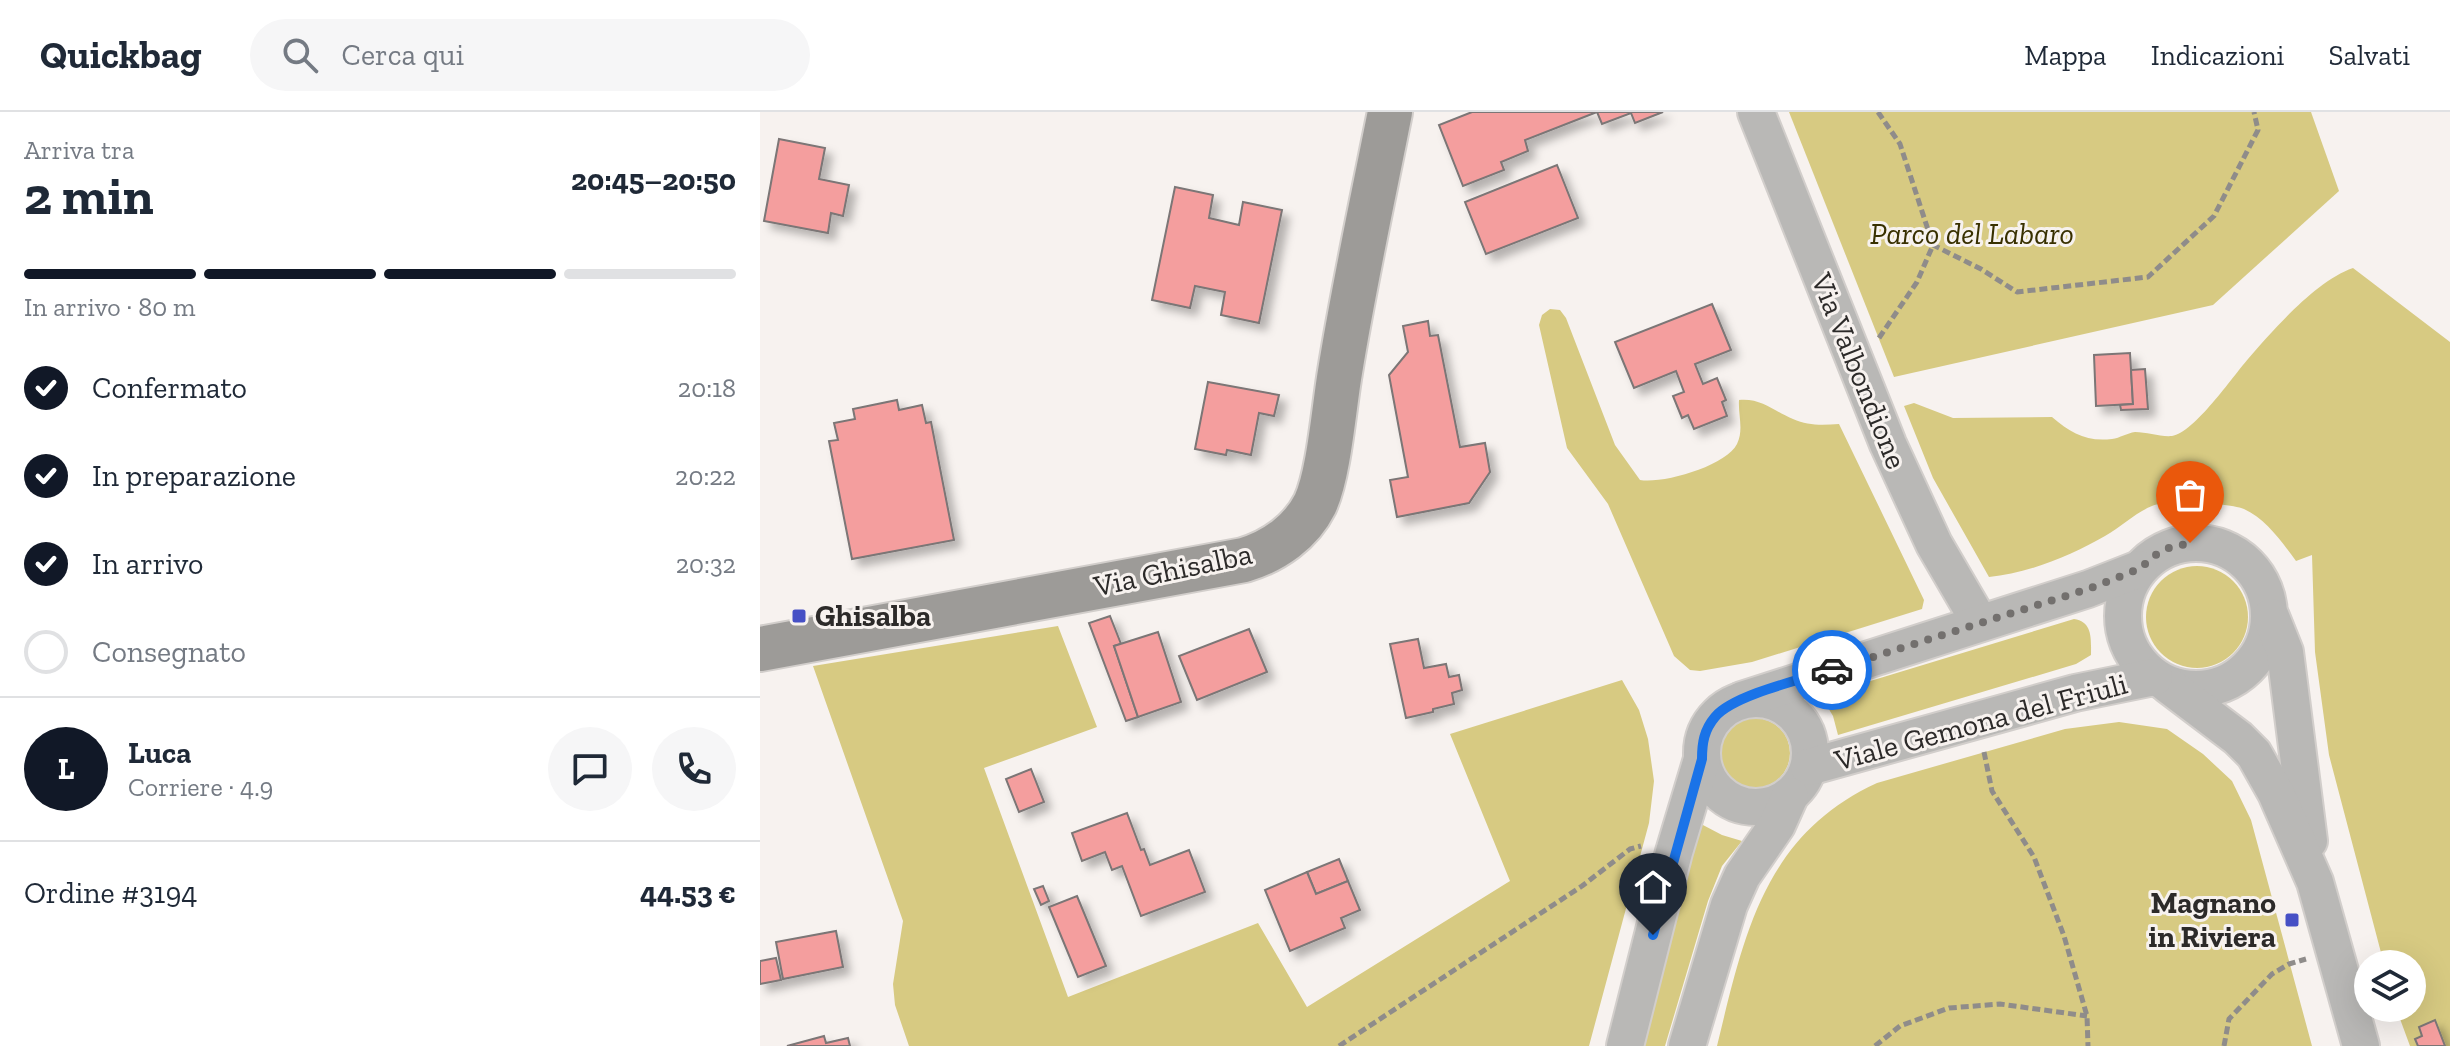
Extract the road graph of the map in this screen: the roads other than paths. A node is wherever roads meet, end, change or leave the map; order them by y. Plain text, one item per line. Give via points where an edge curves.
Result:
1 (1390, 112) edge
2 (1756, 112) edge
3 (2139, 569) junction
4 (2271, 617) junction
5 (1980, 623) junction
6 (760, 649) edge
7 (2161, 681) junction
8 (1742, 700) junction
9 (1702, 759) junction
10 (1800, 782) junction
11 (2315, 882) junction
12 (1625, 1046) edge
13 (1687, 1046) edge
14 (2361, 1046) edge

1 - 6 street, Via Ghisalba via 1321,489 1293,532 1244,560
2 - 5 street, Via Valbondione via 1892,455 1934,544
3 - 4 street via 2158,553 2182,544 2219,546 2242,559 2261,580
3 - 5 street
3 - 7 street via 2124,602 2125,635 2136,658
4 - 7 street via 2255,660 2233,680 2203,689
4 - 11 street via 2285,652
5 - 8 street
7 - 10 street, Viale Gemona del Friuli via 2075,693
7 - 11 street via 2254,754
8 - 9 street via 1727,705 1707,728
8 - 10 street via 1761,698 1795,714 1811,748
9 - 10 street via 1707,778 1737,804 1771,807
9 - 12 street
10 - 13 street via 1729,905
11 - 14 street

